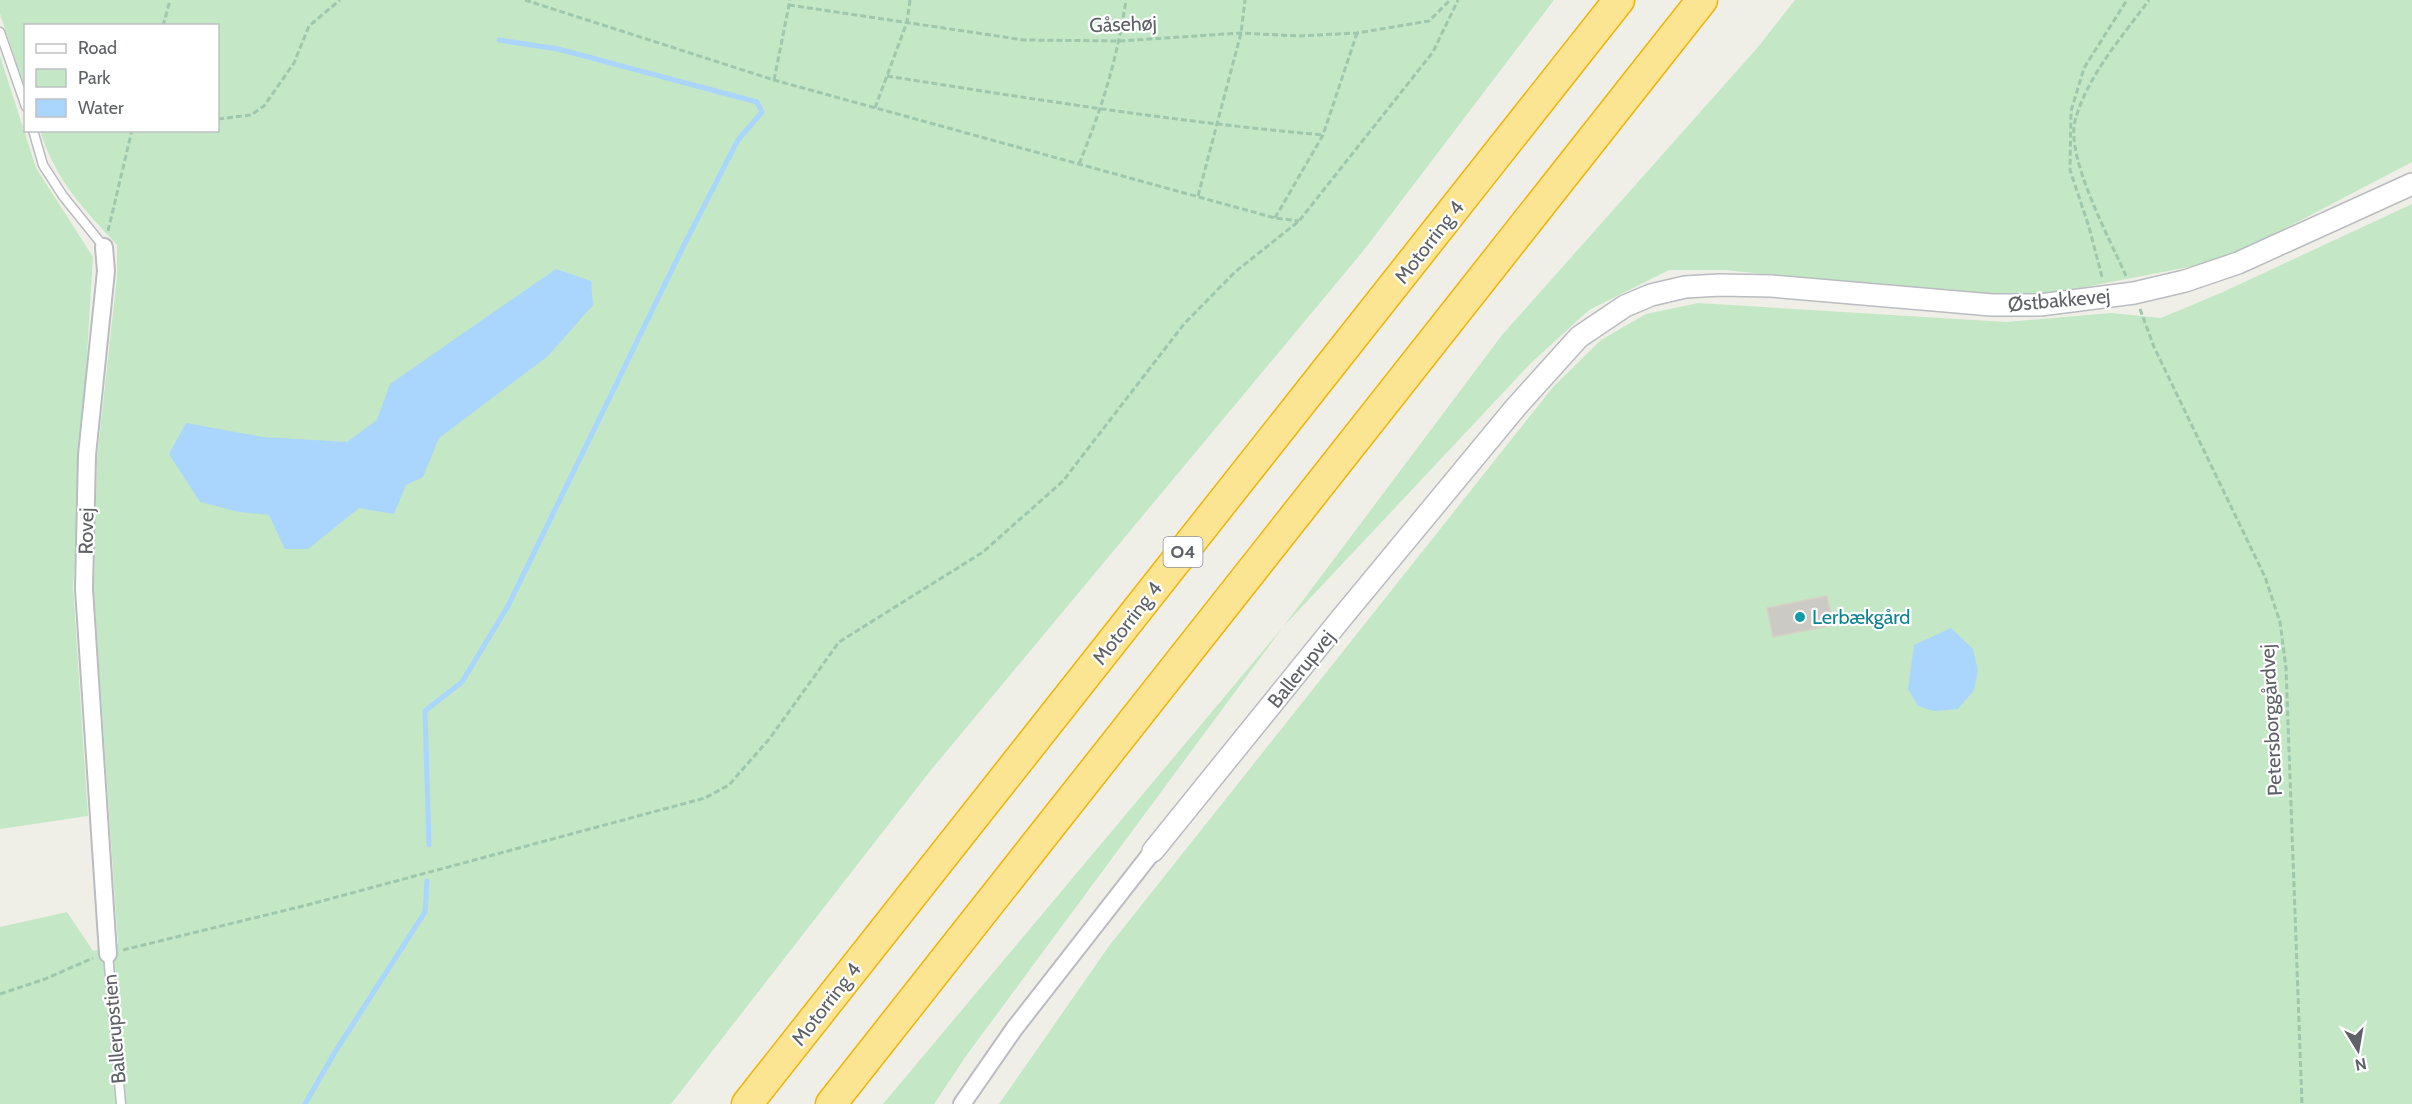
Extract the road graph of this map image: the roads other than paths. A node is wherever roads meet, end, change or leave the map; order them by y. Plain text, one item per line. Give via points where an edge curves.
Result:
1 (1619, 0) edge
2 (1702, 0) edge
3 (0, 32) edge
4 (24, 101) edge
5 (34, 132) edge
6 (2412, 184) edge
7 (104, 247) joint
8 (1685, 287) joint
9 (1153, 851) joint
10 (108, 954) joint
11 (121, 1104) edge
12 (747, 1104) edge
13 (831, 1104) edge
14 (962, 1104) edge

1 - 12 highway, Motorring 4 / O4
2 - 13 highway
3 - 4 lane
5 - 7 lane via 43,165
6 - 8 street, Østbakkevej via 2238,263 2134,293 2040,305 1992,305 1771,286
7 - 10 street, Rovej via 106,271 87,455 84,589
8 - 9 street, Ballerupvej via 1625,306 1579,337 1412,532
9 - 14 street, Ballerupvej via 1014,1029
10 - 11 lane, Ballerupstien

